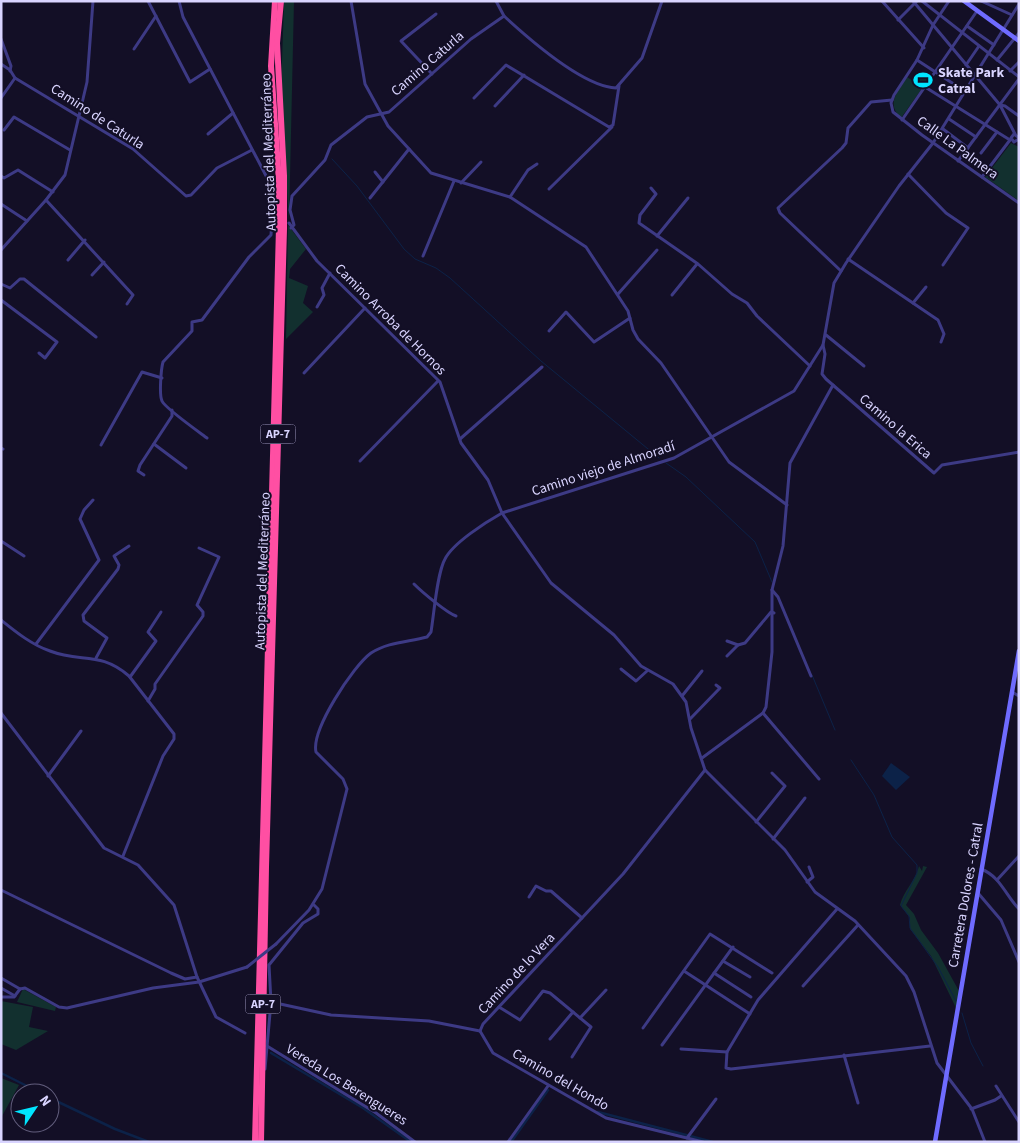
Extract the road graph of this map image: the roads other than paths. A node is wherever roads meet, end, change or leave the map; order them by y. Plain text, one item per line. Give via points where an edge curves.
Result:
1 (93, 1) edge
2 (148, 1) edge
3 (178, 1) edge
4 (275, 1) edge
5 (281, 1) edge
6 (352, 1) edge
7 (496, 1) edge
8 (662, 1) edge
9 (882, 1) edge
10 (922, 1) edge
11 (949, 1) edge
12 (964, 1) edge
13 (981, 1) edge
14 (915, 2) edge
15 (1019, 4) edge
16 (977, 11) junction
17 (436, 14) dead end
18 (940, 15) junction
19 (1012, 15) junction
20 (156, 16) junction
21 (504, 16) junction
22 (898, 20) junction
23 (933, 25) junction
24 (967, 26) junction
25 (1003, 30) junction
26 (962, 33) junction
27 (1019, 33) edge
28 (1, 39) edge
29 (1017, 40) edge
30 (994, 45) junction
31 (979, 46) junction
32 (924, 48) junction
33 (951, 48) junction
34 (134, 49) dead end
35 (989, 54) junction
36 (917, 60) junction
37 (997, 60) junction
38 (1019, 62) edge
39 (1, 64) edge
40 (966, 65) junction
41 (210, 69) junction
42 (10, 70) junction
43 (1010, 71) junction
44 (935, 72) junction
45 (432, 74) junction
46 (524, 75) junction
47 (976, 76) junction
48 (15, 78) junction
49 (1019, 78) edge
50 (619, 86) junction
51 (925, 87) junction
52 (966, 92) junction
53 (1, 98) edge
54 (474, 98) dead end
55 (892, 101) junction
56 (1000, 105) junction
57 (495, 106) dead end
58 (957, 107) junction
59 (233, 113) junction
60 (381, 114) junction
61 (79, 116) junction
62 (1019, 116) edge
63 (949, 119) junction
64 (902, 120) junction
65 (985, 124) junction
66 (612, 127) junction
67 (1019, 128) edge
68 (943, 129) junction
69 (4, 130) dead end
70 (997, 132) junction
71 (208, 134) dead end
72 (976, 137) junction
73 (1017, 138) edge
74 (1010, 140) junction
75 (933, 143) junction
76 (968, 148) junction
77 (409, 149) junction
78 (71, 150) junction
79 (252, 150) junction
80 (981, 152) dead end
81 (958, 161) junction
82 (481, 162) dead end
83 (538, 164) dead end
84 (375, 172) dead end
85 (908, 174) junction
86 (1, 176) edge
87 (982, 177) junction
88 (454, 181) junction
89 (269, 182) junction
90 (383, 182) junction
91 (460, 183) junction
92 (549, 188) dead end
93 (651, 188) dead end
94 (53, 192) junction
95 (275, 193) dead end
96 (510, 197) junction
97 (370, 198) dead end
98 (688, 198) dead end
99 (46, 200) junction
100 (1019, 203) edge
101 (1, 204) edge
102 (27, 221) junction
103 (289, 223) dead end
104 (291, 228) junction
105 (657, 236) junction
106 (85, 240) junction
107 (1, 250) edge
108 (657, 250) dead end
109 (423, 256) dead end
110 (848, 259) junction
111 (68, 260) dead end
112 (104, 262) junction
113 (697, 264) junction
114 (943, 265) dead end
115 (841, 271) junction
116 (330, 273) junction
117 (92, 275) dead end
118 (1, 284) edge
119 (926, 287) dead end
120 (618, 294) junction
121 (672, 295) dead end
122 (1, 300) edge
123 (913, 303) junction
124 (127, 304) dead end
125 (318, 307) dead end
126 (365, 308) junction
127 (630, 318) junction
128 (549, 331) dead end
129 (826, 335) junction
130 (96, 337) dead end
131 (942, 342) dead end
132 (823, 345) junction
133 (39, 353) dead end
134 (810, 366) junction
135 (864, 366) dead end
136 (542, 367) dead end
137 (304, 373) dead end
138 (162, 378) junction
139 (438, 381) junction
140 (833, 385) junction
141 (172, 409) junction
142 (207, 438) dead end
143 (712, 438) junction
144 (460, 439) junction
145 (154, 444) junction
146 (101, 445) dead end
147 (1019, 452) edge
148 (360, 461) dead end
149 (186, 468) dead end
150 (144, 475) dead end
151 (93, 500) dead end
152 (787, 505) junction
153 (502, 513) junction
154 (1, 541) edge
155 (129, 546) dead end
156 (199, 548) dead end
157 (24, 556) dead end
158 (414, 584) dead end
159 (772, 590) junction
160 (436, 601) junction
161 (161, 612) dead end
162 (774, 613) junction
163 (456, 616) dead end
164 (1, 620) edge
165 (727, 641) dead end
166 (36, 644) junction
167 (738, 645) junction
168 (1019, 651) edge
169 (728, 656) dead end
170 (96, 658) junction
171 (621, 669) dead end
172 (702, 670) dead end
173 (647, 671) junction
174 (811, 676) dead end
175 (130, 677) junction
176 (716, 685) dead end
177 (1012, 692) junction
178 (682, 696) junction
179 (1019, 696) edge
180 (148, 701) junction
181 (763, 712) junction
182 (1, 713) edge
183 (690, 719) junction
184 (81, 731) dead end
185 (702, 758) junction
186 (705, 770) junction
187 (772, 774) dead end
188 (48, 776) junction
189 (818, 779) dead end
190 (805, 798) dead end
191 (756, 822) junction
192 (773, 839) junction
193 (123, 856) junction
194 (1019, 856) edge
195 (809, 867) dead end
196 (981, 869) junction
197 (997, 880) junction
198 (807, 882) junction
199 (1, 890) edge
200 (977, 893) junction
201 (529, 897) dead end
202 (314, 905) junction
203 (837, 909) junction
204 (1019, 909) edge
205 (582, 918) junction
206 (858, 925) junction
207 (733, 947) junction
208 (723, 961) junction
209 (1019, 962) edge
210 (684, 971) junction
211 (714, 973) junction
212 (772, 973) dead end
213 (196, 977) junction
214 (750, 977) dead end
215 (1, 978) edge
216 (199, 982) junction
217 (706, 986) junction
218 (803, 986) dead end
219 (1, 988) edge
220 (20, 989) junction
221 (606, 990) dead end
222 (7, 991) junction
223 (15, 996) junction
224 (2, 997) edge
225 (750, 997) dead end
226 (271, 1002) junction
227 (499, 1007) junction
228 (573, 1012) junction
229 (750, 1014) junction
230 (580, 1018) junction
231 (643, 1028) dead end
232 (480, 1031) junction
233 (245, 1033) dead end
234 (550, 1039) dead end
235 (662, 1045) dead end
236 (267, 1046) junction
237 (931, 1046) junction
238 (681, 1049) dead end
239 (727, 1052) junction
240 (844, 1055) junction
241 (572, 1057) dead end
242 (946, 1076) junction
243 (548, 1086) junction
244 (996, 1086) dead end
245 (1001, 1096) junction
246 (716, 1099) dead end
247 (858, 1103) dead end
248 (972, 1109) junction
249 (1019, 1122) edge
250 (688, 1136) junction
251 (254, 1142) edge
252 (262, 1142) edge
253 (415, 1142) edge
254 (508, 1142) edge
255 (703, 1142) edge
256 (935, 1142) edge
257 (985, 1142) edge

1 - 61 street via 87,82
2 - 20 street
3 - 41 street via 183,18
4 - 251 highway, Autopista del Mediterráneo / AP-7 via 271,66 279,227
5 - 252 highway, Autopista del Mediterráneo / AP-7 via 277,43 284,220
6 - 60 street via 365,84
7 - 21 street
8 - 50 street via 642,58
9 - 22 street
10 - 18 street
11 - 18 street
12 - 16 street
13 - 19 street
14 - 22 street
14 - 23 street
15 - 19 street, Camino viejo de Almoradí
16 - 24 street
16 - 25 street
17 - 45 street via 401,41
18 - 23 street
18 - 26 street
19 - 25 street, Camino viejo de Almoradí
20 - 34 street
20 - 41 street via 190,82
21 - 45 street, Camino Caturla via 471,39
21 - 50 street via 572,71 609,87
22 - 32 street
23 - 32 street
23 - 33 street
24 - 26 street
24 - 30 street
25 - 29 street
25 - 30 street, Camino viejo de Almoradí
26 - 31 street
26 - 33 street
27 - 29 street
28 - 42 street
29 - 37 street
30 - 35 street, Camino viejo de Almoradí
31 - 35 street
31 - 40 street
32 - 36 street
33 - 40 street
33 - 44 street
35 - 37 street
35 - 47 street, Camino viejo de Almoradí
36 - 44 street
36 - 55 street
37 - 43 street
38 - 43 street
39 - 42 street, Camino de Caturla
40 - 47 street
41 - 59 street
42 - 48 street, Camino de Caturla
43 - 49 street
44 - 51 street
44 - 52 street
45 - 60 street, Camino Caturla via 389,112
46 - 54 street via 506,65
46 - 57 street
46 - 66 street
47 - 52 street, Camino viejo de Almoradí
47 - 56 street
48 - 53 street
48 - 61 street, Camino de Caturla
49 - 56 street
50 - 66 street
51 - 58 street
51 - 64 street
52 - 58 street, Camino viejo de Almoradí
55 - 64 street, Calle La Palmera via 895,114
55 - 115 street via 871,102 848,128 842,148 778,208
56 - 62 street
56 - 65 street
56 - 73 street
58 - 63 street, Camino viejo de Almoradí
58 - 65 street
59 - 71 street
59 - 79 street
60 - 77 street
60 - 104 street, Camino Caturla via 367,117 331,144 325,160 292,196 290,210 294,226
61 - 78 street
61 - 79 street, Camino de Caturla via 133,149 186,196 191,195 217,168
63 - 68 street, Camino viejo de Almoradí
63 - 72 street
64 - 75 street, Calle La Palmera
65 - 70 street
65 - 72 street
66 - 92 street
67 - 73 street
68 - 75 street, Camino viejo de Almoradí
68 - 76 street
69 - 78 street via 14,117
70 - 74 street
70 - 80 street
72 - 76 street
73 - 74 street via 1014,142
73 - 74 street via 1012,136
74 - 87 street
75 - 81 street, Calle La Palmera
75 - 85 street, Camino viejo de Almoradí
76 - 81 street
77 - 88 street via 431,173
77 - 90 street
78 - 94 street via 65,175
79 - 89 street
81 - 87 street, Calle La Palmera
82 - 91 street
83 - 96 street via 528,170
84 - 90 street
85 - 110 street, Camino viejo de Almoradí
85 - 114 street via 946,213 968,228
86 - 94 street via 4,178 18,170
87 - 100 street, Calle La Palmera
88 - 91 street
88 - 109 street
89 - 95 street
89 - 138 street via 273,210 271,235 249,257 202,320 192,322 192,331 163,362
90 - 97 street
91 - 96 street
93 - 105 street via 656,194 640,215 639,223
94 - 99 street
96 - 120 street via 586,247
98 - 105 street
99 - 102 street
99 - 106 street
101 - 102 street
102 - 107 street
103 - 104 street, Camino Arroba de Hornos
104 - 116 street, Camino Arroba de Hornos
105 - 113 street
106 - 111 street
106 - 112 street
108 - 120 street
110 - 115 street, Camino viejo de Almoradí
110 - 123 street
112 - 117 street
112 - 124 street via 133,295
113 - 121 street
113 - 134 street via 747,303
115 - 129 street, Camino viejo de Almoradí via 834,283
116 - 125 street via 322,288 324,295
116 - 126 street, Camino Arroba de Hornos
118 - 130 street via 10,288 20,278 24,279
119 - 123 street
120 - 127 street
122 - 133 street via 57,342 45,358
123 - 131 street via 938,320 944,334
126 - 137 street
126 - 139 street, Camino Arroba de Hornos
127 - 128 street via 594,342 566,312
127 - 143 street via 638,340 661,363
129 - 132 street, Camino viejo de Almoradí
129 - 135 street
132 - 134 street, Camino viejo de Almoradí
132 - 140 street, Camino la Erica via 822,374
134 - 143 street, Camino viejo de Almoradí via 794,391
136 - 144 street
138 - 141 street via 161,400
138 - 146 street via 142,372
139 - 144 street, Camino Arroba de Hornos
139 - 148 street
140 - 147 street, Camino la Erica via 934,473 942,465
140 - 152 street via 790,463
141 - 142 street
141 - 145 street via 172,416
143 - 152 street via 729,462
143 - 153 street, Camino viejo de Almoradí via 674,458
144 - 153 street, Camino Arroba de Hornos via 488,480
145 - 149 street
145 - 150 street via 138,471
151 - 166 street via 80,519 99,560
152 - 159 street via 781,554
153 - 160 street, Camino viejo de Almoradí via 489,520 444,559
153 - 173 street, Camino Arroba de Hornos via 551,584 614,635
154 - 157 street
155 - 170 street via 114,556 120,565 118,569 83,615 84,621 106,638
156 - 180 street via 219,557 197,605 203,616 155,684
158 - 160 street
159 - 162 street
159 - 174 street via 778,597
160 - 163 street
160 - 202 street, Camino viejo de Almoradí via 431,632 427,637 403,641 371,654 325,716 316,752 343,779 347,789 328,870
161 - 175 street via 148,632 156,641
162 - 167 street via 771,612 745,643
162 - 181 street via 770,684
164 - 166 street
165 - 167 street
166 - 170 street via 57,653
167 - 169 street
168 - 177 street, Carretera Dolores - Catral
170 - 175 street via 112,664
171 - 173 street via 636,681
172 - 178 street
173 - 178 street, Camino Arroba de Hornos via 673,684
175 - 180 street
176 - 183 street via 720,688
177 - 179 street
177 - 196 street, Carretera Dolores - Catral
178 - 183 street, Camino Arroba de Hornos
180 - 193 street via 174,734 174,739 163,756
181 - 185 street
181 - 189 street
182 - 188 street
183 - 185 street, Camino Arroba de Hornos
184 - 188 street
185 - 186 street, Camino Arroba de Hornos
186 - 191 street
186 - 205 street, Camino de lo Vera via 623,874
187 - 191 street via 785,786
188 - 193 street via 104,848
190 - 192 street
191 - 192 street
192 - 198 street via 785,850
193 - 213 street via 138,865 174,905
194 - 197 street
195 - 198 street via 813,877
196 - 197 street
196 - 200 street, Carretera Dolores - Catral
197 - 204 street
198 - 203 street
199 - 213 street via 171,973 185,978
200 - 209 street via 1001,920
200 - 242 street, Carretera Dolores - Catral
201 - 205 street via 536,886 546,892 551,891
202 - 216 street, Camino viejo de Almoradí, bridge via 276,944 247,967
202 - 226 street via 318,914 303,923 269,965
203 - 206 street
203 - 229 street via 761,996
205 - 227 street, Camino de lo Vera
206 - 218 street
206 - 237 street via 909,981
207 - 208 street
207 - 210 street via 710,934
207 - 212 street
208 - 211 street
208 - 214 street
210 - 217 street
210 - 231 street
211 - 217 street
211 - 225 street
213 - 216 street
215 - 220 street, Camino viejo de Almoradí
216 - 220 street, Camino viejo de Almoradí via 174,984 64,1008 27,989
216 - 233 street via 216,1017
217 - 229 street
217 - 235 street
219 - 222 street
220 - 223 street
221 - 230 street
222 - 223 street
222 - 224 street
223 - 224 street
226 - 232 street, Camino de lo Vera via 331,1015 429,1021
226 - 236 street
227 - 228 street via 520,1020 547,991
227 - 232 street, Camino de lo Vera
228 - 230 street
228 - 234 street
229 - 239 street
230 - 241 street via 591,1030
232 - 243 street, Camino del Hondo via 493,1053
236 - 252 street
236 - 253 street, Vereda Los Berengueres via 376,1113
237 - 240 street
237 - 242 street
238 - 239 street
239 - 240 street via 728,1069
240 - 247 street
242 - 248 street
242 - 256 street, Carretera Dolores - Catral
243 - 250 street, Camino del Hondo via 606,1118
243 - 254 street
244 - 245 street
245 - 248 street
245 - 249 street
246 - 250 street
248 - 257 street
250 - 255 street, Camino del Hondo

